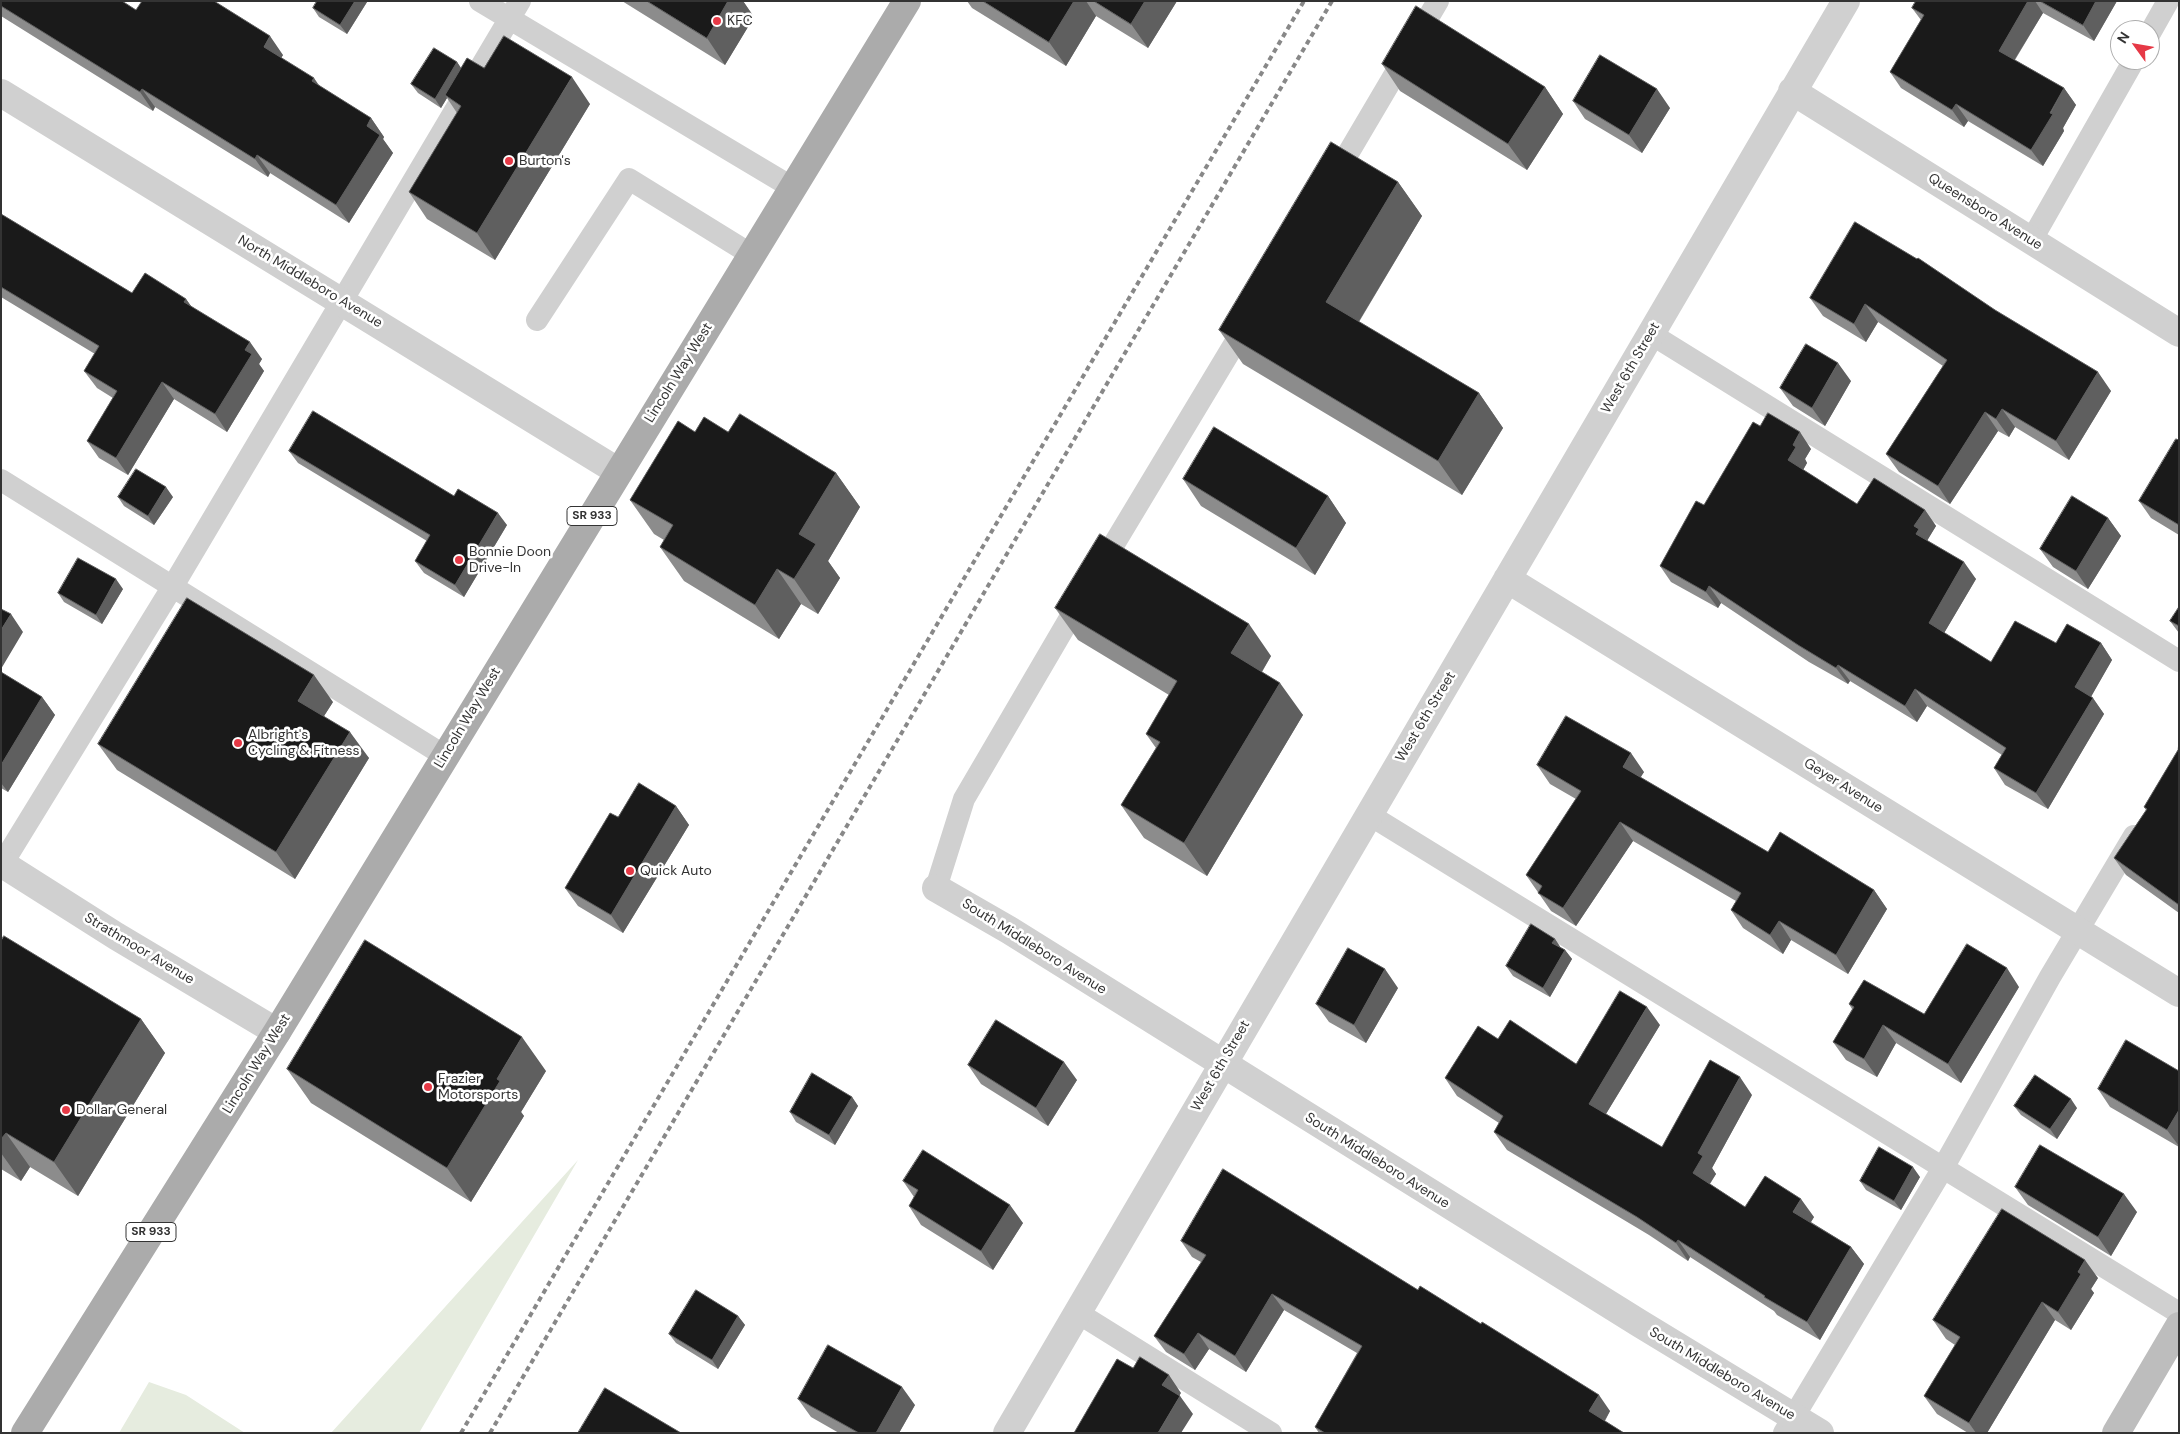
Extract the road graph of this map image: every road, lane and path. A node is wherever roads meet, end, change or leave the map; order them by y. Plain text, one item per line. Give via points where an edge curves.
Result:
1 (480, 1) edge
2 (907, 1) edge
3 (1438, 1) edge
4 (1846, 1) edge
5 (2168, 1) edge
6 (515, 10) edge
7 (2157, 20) edge
8 (2128, 70) edge
9 (1792, 91) junction
10 (1, 93) edge
11 (793, 188) junction
12 (1324, 194) edge
13 (2031, 241) junction
14 (752, 255) junction
15 (342, 302) junction
16 (1259, 303) edge
17 (537, 320) dead end
18 (2179, 333) edge
19 (1651, 334) junction
20 (619, 472) junction
21 (1, 480) edge
22 (1508, 579) junction
23 (173, 586) junction
24 (2179, 661) edge
25 (445, 756) junction
26 (1368, 814) junction
27 (2143, 820) edge
28 (2, 864) edge
29 (936, 888) joint
30 (2078, 929) junction
31 (2179, 993) edge
32 (277, 1032) junction
33 (1222, 1064) junction
34 (1943, 1168) junction
35 (1078, 1313) junction
36 (2179, 1313) edge
37 (2179, 1326) edge
38 (1789, 1425) edge
39 (25, 1433) edge
40 (1007, 1433) edge
41 (1271, 1433) edge
42 (1820, 1433) edge
43 (2116, 1433) edge

1 - 6 lane
2 - 11 main road, Lincoln Way West / SR 933
3 - 12 lane
4 - 9 street, West 6th Street
5 - 7 lane
6 - 11 lane
6 - 15 lane
8 - 13 lane
9 - 13 street, Queensboro Avenue
9 - 19 street, West 6th Street
10 - 15 street, North Middleboro Avenue
11 - 14 main road, Lincoln Way West / SR 933
13 - 18 street, Queensboro Avenue
14 - 17 lane via 629,179
14 - 20 main road, Lincoln Way West / SR 933
15 - 20 street, North Middleboro Avenue
15 - 23 lane
16 - 29 lane via 964,800
19 - 22 street, West 6th Street
19 - 24 lane
20 - 25 main road, Lincoln Way West / SR 933
21 - 23 lane
22 - 26 street, West 6th Street
22 - 30 street, Geyer Avenue
23 - 25 lane
23 - 28 lane
25 - 32 main road, Lincoln Way West / SR 933
26 - 33 street, West 6th Street
26 - 34 lane
27 - 30 lane
28 - 32 street, Strathmoor Avenue
29 - 33 street, South Middleboro Avenue
30 - 31 street, Geyer Avenue
30 - 34 lane
32 - 39 main road, Lincoln Way West / SR 933
33 - 35 street, West 6th Street
33 - 38 street, South Middleboro Avenue
34 - 36 lane
34 - 38 lane
35 - 40 street, West 6th Street
35 - 41 lane
37 - 43 street
38 - 42 street, South Middleboro Avenue

